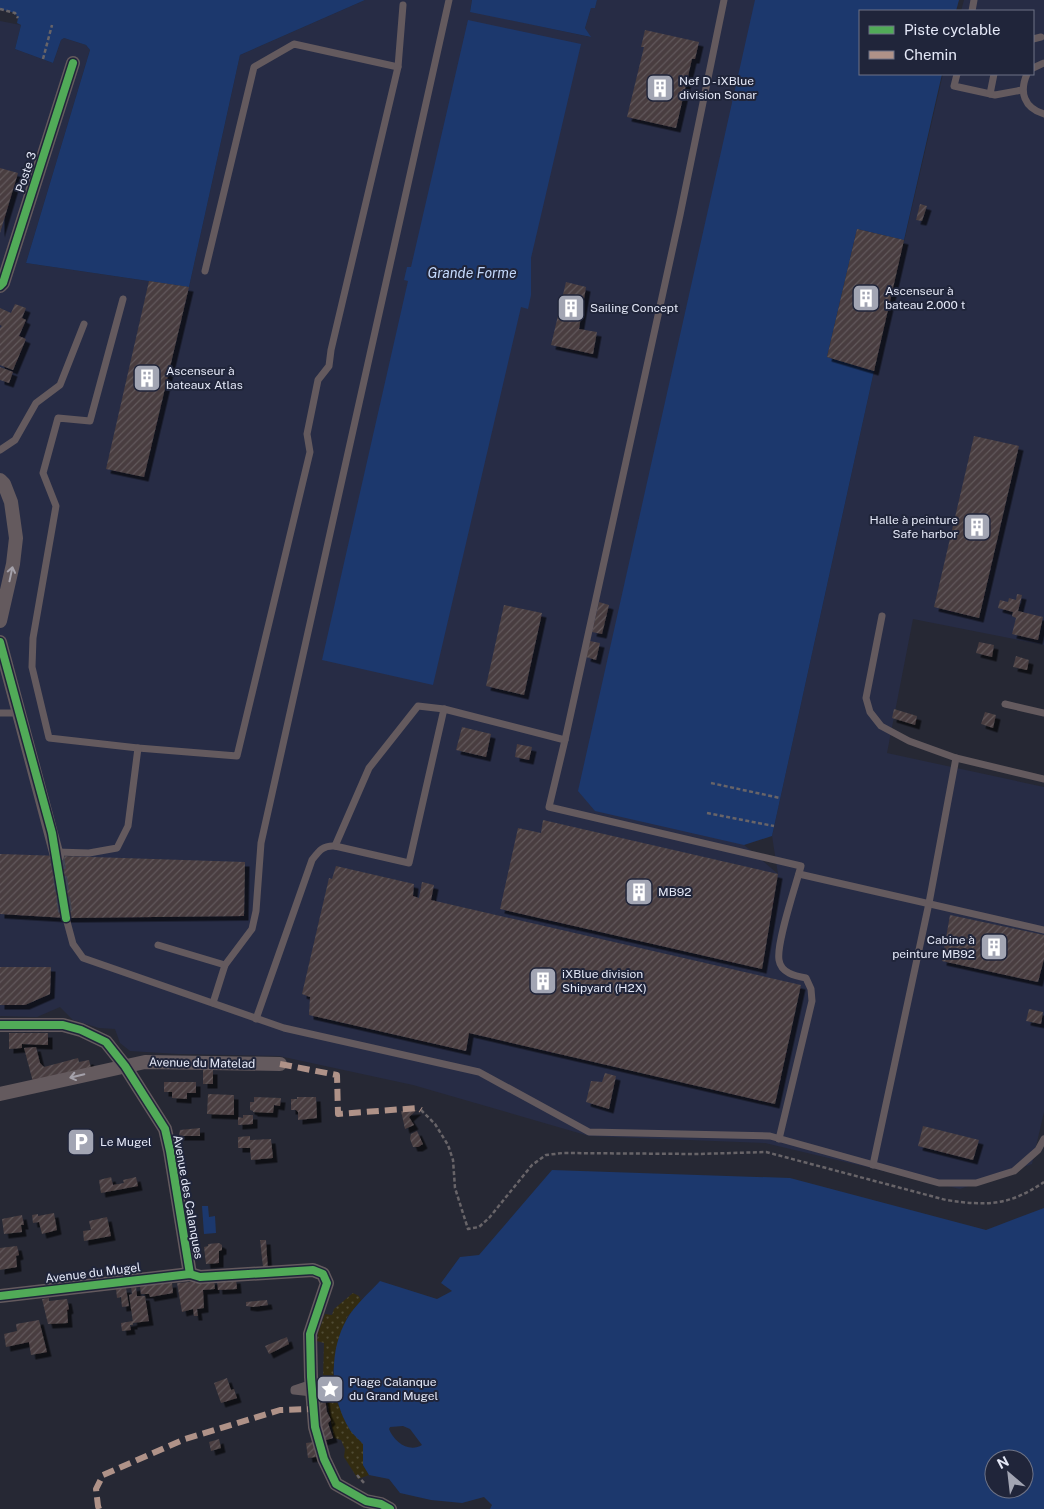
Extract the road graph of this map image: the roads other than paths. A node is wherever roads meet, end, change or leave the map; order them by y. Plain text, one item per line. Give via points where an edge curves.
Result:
1 (449, 0) edge
2 (724, 0) edge
3 (403, 5) dead end
4 (1041, 37) dead end
5 (1034, 38) edge
6 (73, 63) dead end
7 (398, 67) junction
8 (957, 75) edge
9 (994, 75) edge
10 (1026, 75) edge
11 (1022, 90) junction
12 (990, 94) junction
13 (1044, 114) edge
14 (205, 272) dead end
15 (0, 286) edge
16 (123, 299) dead end
17 (84, 324) dead end
18 (0, 450) edge
19 (0, 480) edge
20 (15, 548) junction
21 (0, 551) edge
22 (882, 616) dead end
23 (0, 621) edge
24 (0, 642) edge
25 (1006, 704) dead end
26 (444, 709) junction
27 (0, 713) edge
28 (20, 713) junction
29 (1044, 713) edge
30 (564, 740) junction
31 (138, 748) junction
32 (956, 758) junction
33 (1044, 779) edge
34 (335, 846) junction
35 (56, 854) joint
36 (799, 874) junction
37 (929, 903) junction
38 (66, 918) tunnel mouth
39 (1044, 930) edge
40 (158, 945) dead end
41 (225, 965) junction
42 (213, 1003) junction
43 (256, 1019) junction
44 (0, 1025) edge
45 (280, 1064) dead end
46 (125, 1066) junction
47 (0, 1094) edge
48 (779, 1139) junction
49 (1044, 1139) edge
50 (873, 1165) junction
51 (190, 1274) junction
52 (0, 1296) edge
53 (390, 1509) edge

1 - 41 lane via 260,844 252,929
2 - 30 lane
3 - 7 lane
4 - 5 lane
6 - 15 street, Poste 3
7 - 14 lane via 294,44 254,67
7 - 31 lane via 329,366 318,380 307,434 310,452 237,756
8 - 12 lane via 954,86
9 - 12 lane
10 - 11 lane
11 - 12 lane
11 - 13 lane via 1029,106
16 - 31 lane via 90,421 58,418 43,473 56,506 32,638 32,667 49,738
17 - 18 lane via 60,384 36,403 15,440
19 - 20 street via 11,502
20 - 21 street
23 -> 20 street
22 - 32 lane via 866,698 870,712 881,726 909,741
24 - 28 street
25 - 29 lane
26 - 30 lane
26 - 34 lane via 418,706 369,768
26 - 34 lane via 409,863
27 - 28 lane
28 - 35 street
30 - 36 lane via 548,808 801,866
31 - 35 lane via 128,826 118,848
32 - 33 lane
32 - 37 lane
34 - 43 lane via 327,845 320,849 312,860
36 - 37 lane
36 - 48 lane via 779,946 778,961 783,970 806,978 812,1001
37 - 39 lane
37 - 50 lane
38 - 42 lane via 73,944 83,958
40 - 41 lane
41 - 42 lane
42 - 43 lane
43 - 48 lane via 480,1072 589,1132 770,1136
44 - 46 street, Avenue des Calanques via 63,1025 81,1030 106,1042
45 - 46 street, Avenue du Matelad via 165,1061
46 -> 47 street, Avenue du Matelad
46 - 51 street, Avenue des Calanques via 161,1122 170,1151
48 - 50 lane
49 - 50 lane via 1038,1150 1014,1170 976,1183 939,1183
51 - 52 street, Avenue du Mugel
51 - 53 street, Avenue du Mugel via 200,1277 313,1270 323,1274 327,1283 310,1334 315,1427 324,1459 336,1484 366,1501

